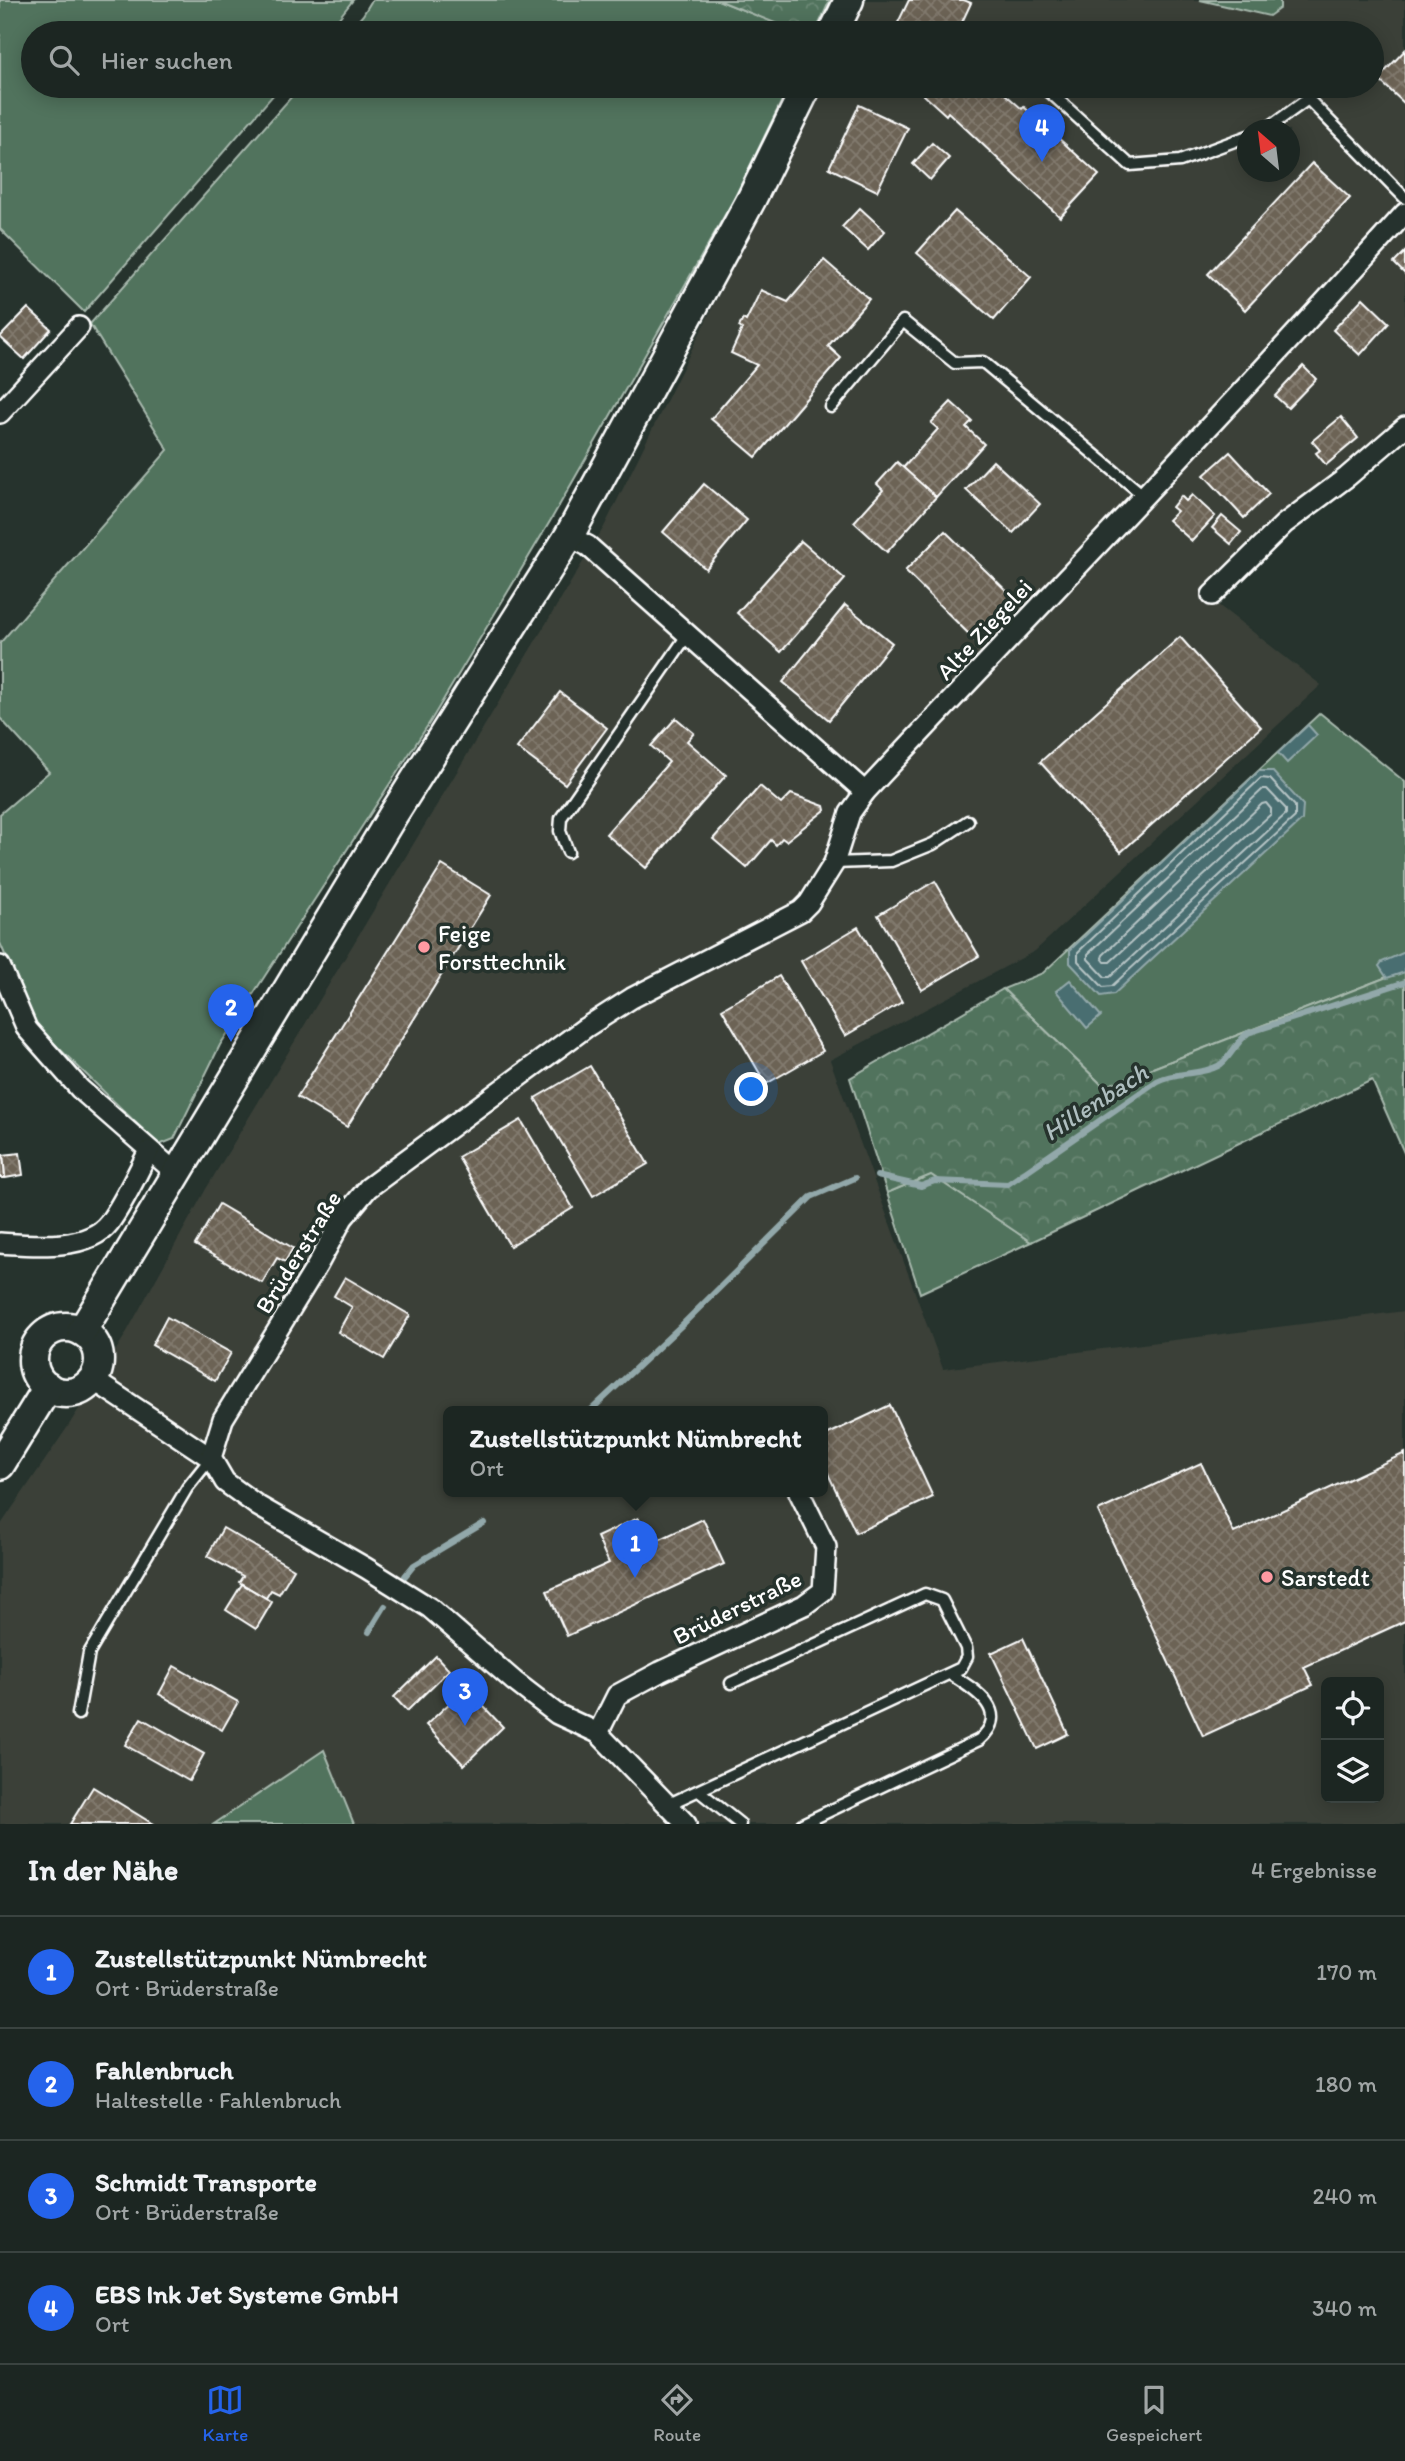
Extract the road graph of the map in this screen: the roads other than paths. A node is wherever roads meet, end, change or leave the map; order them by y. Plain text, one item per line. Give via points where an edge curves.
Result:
1 (849, 0) edge
2 (839, 21) edge
3 (801, 98) edge
4 (1056, 98) edge
5 (1282, 119) edge
6 (1237, 140) edge
7 (1405, 198) edge
8 (1405, 213) edge
9 (79, 327) dead end
10 (831, 407) dead end
11 (0, 413) edge
12 (1405, 427) edge
13 (1143, 495) junction
14 (569, 536) junction
15 (1212, 595) dead end
16 (688, 634) junction
17 (865, 792) junction
18 (968, 821) dead end
19 (568, 852) dead end
20 (834, 863) junction
21 (0, 966) edge
22 (149, 1151) junction
23 (176, 1173) junction
24 (0, 1243) edge
25 (82, 1331) junction
26 (92, 1379) junction
27 (48, 1387) junction
28 (211, 1458) junction
29 (0, 1465) edge
30 (802, 1497) edge
31 (950, 1674) junction
32 (731, 1684) dead end
33 (78, 1714) dead end
34 (598, 1732) junction
35 (699, 1791) junction
36 (666, 1805) junction
37 (686, 1824) edge
38 (740, 1824) edge
39 (802, 1824) edge

1 - 2 main road
3 - 14 main road
4 - 6 lane via 1130,165 1180,161
5 - 7 lane via 1308,99
8 - 13 street, Alte Ziegelei via 1222,416
9 - 11 street
10 - 13 lane via 903,321 955,362 983,362
12 - 15 street via 1284,524
13 - 17 street, Alte Ziegelei
14 - 16 street via 588,546
14 - 23 main road
16 - 17 street
16 - 19 lane via 561,818 559,831
17 - 20 street, Brüderstraße via 850,813
18 - 20 lane via 933,844 891,860
20 - 28 street, Brüderstraße via 801,911 620,1005 368,1188 343,1218 223,1419
21 - 22 street via 27,1029 80,1089
22 - 23 street
22 - 24 street via 107,1225 99,1231 81,1241
23 - 25 main road
25 - 26 main road via 97,1350 99,1360
25 - 27 main road via 65,1326 54,1329 37,1344 33,1366
26 - 27 main road via 75,1391
26 - 28 street
27 - 29 main road
28 - 33 lane via 187,1489 89,1653
28 - 34 street via 225,1482 258,1506 430,1608 558,1714
30 - 34 street, Brüderstraße via 826,1546 823,1591 804,1605 617,1695
31 - 32 lane via 965,1663 966,1648 942,1600 925,1594
31 - 35 lane
31 - 39 lane via 985,1699 991,1718 984,1735
34 - 36 street
35 - 36 lane
35 - 38 lane
36 - 37 street

